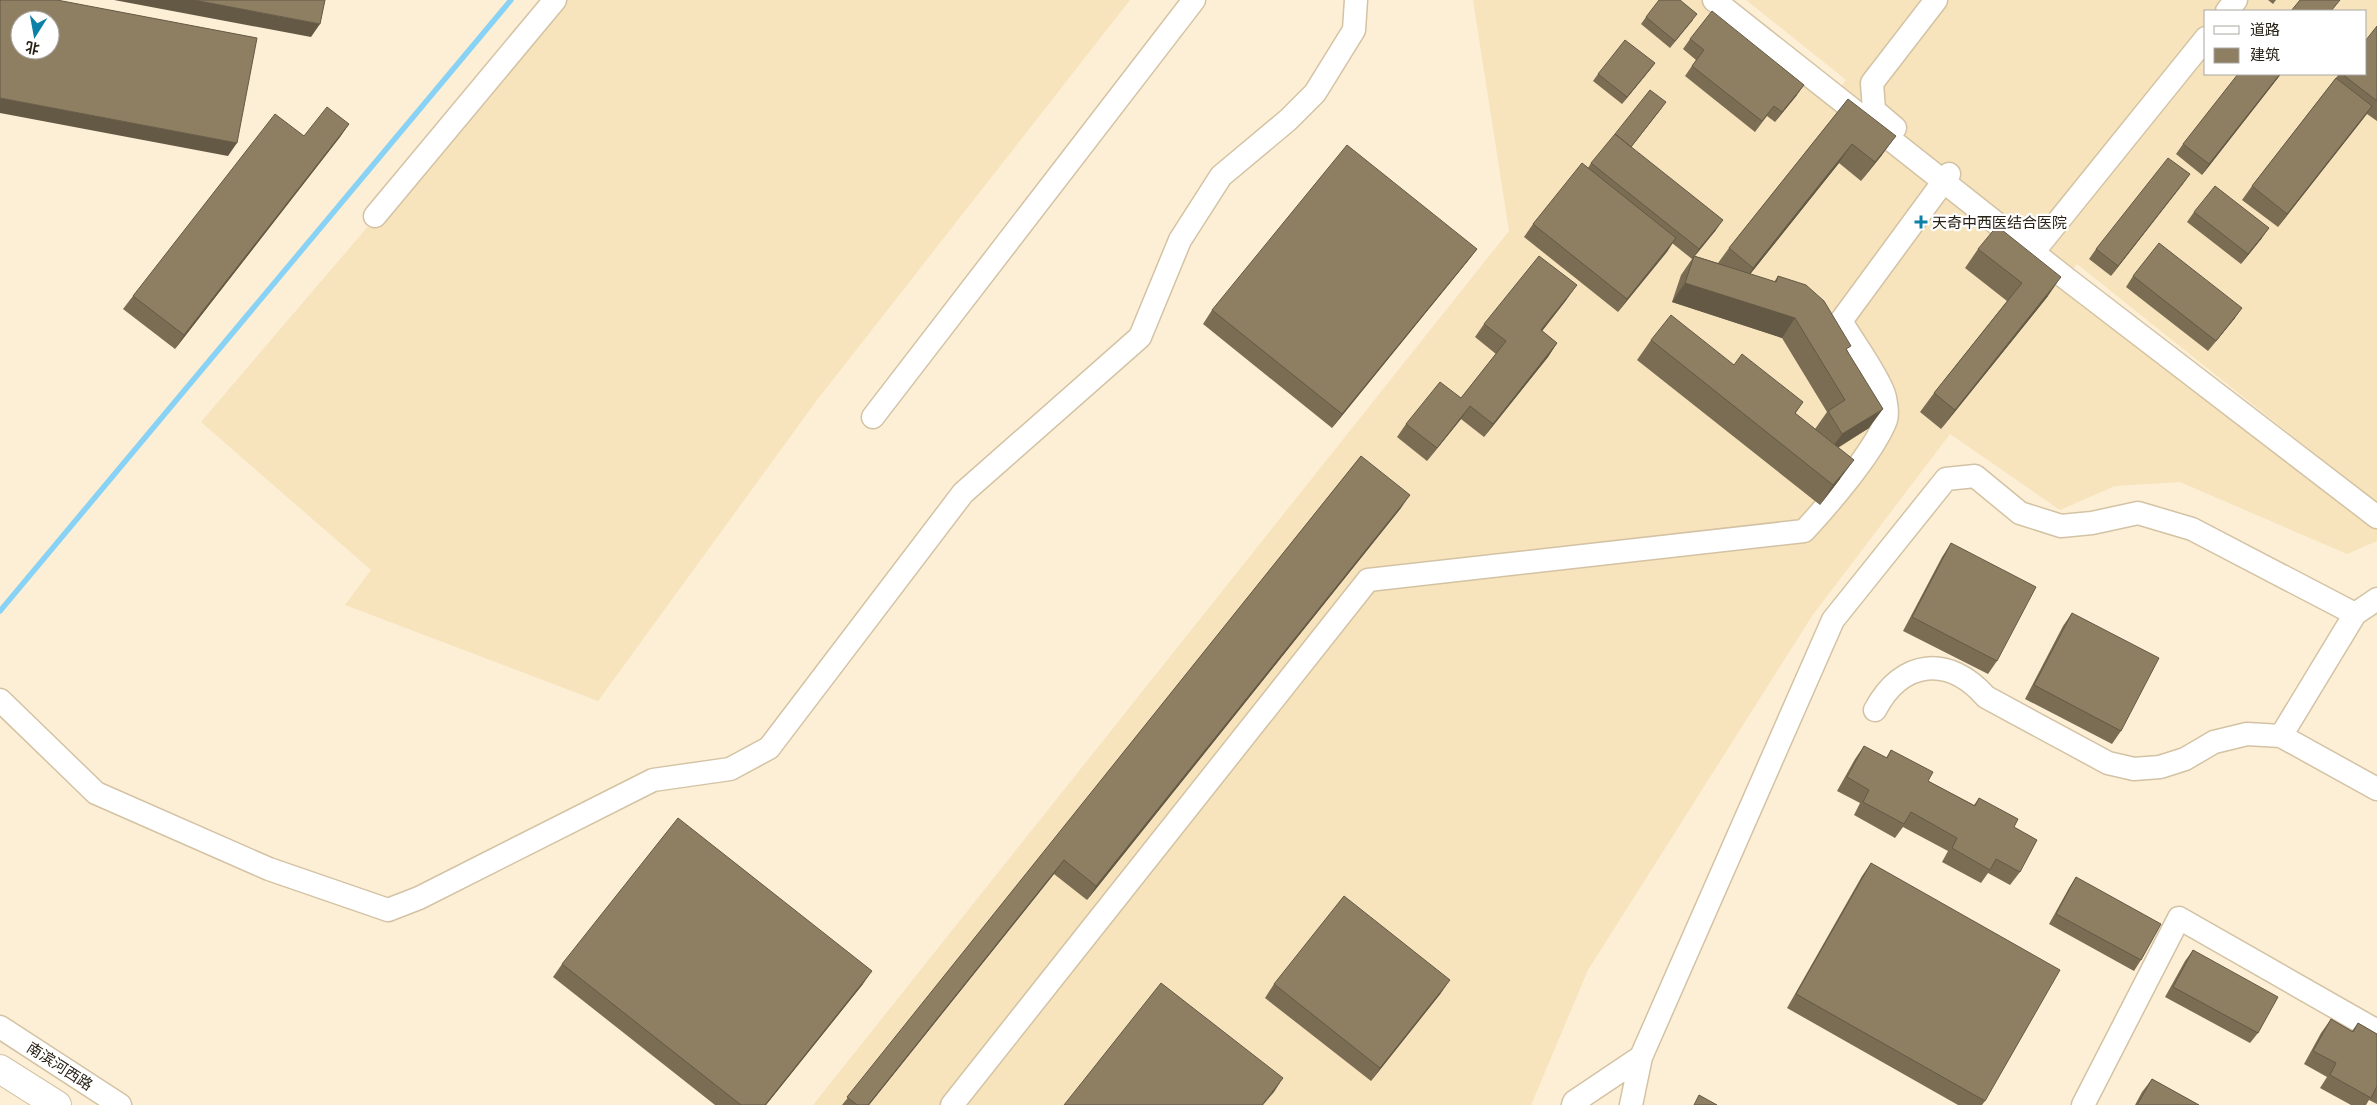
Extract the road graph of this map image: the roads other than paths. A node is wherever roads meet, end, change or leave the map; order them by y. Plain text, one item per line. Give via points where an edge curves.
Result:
1 (555, 0) edge
2 (1194, 0) edge
3 (1356, 0) edge
4 (1714, 0) edge
5 (1936, 0) edge
6 (2236, 0) edge
7 (2228, 10) edge
8 (2204, 40) edge
9 (1946, 178) junction
10 (375, 216) dead end
11 (873, 418) dead end
12 (2377, 517) edge
13 (2377, 599) edge
14 (2355, 614) junction
15 (0, 700) edge
16 (1875, 710) dead end
17 (2280, 736) junction
18 (2377, 789) edge
19 (0, 1027) edge
20 (2377, 1030) edge
21 (1641, 1057) junction
22 (0, 1069) edge
23 (56, 1105) edge
24 (120, 1105) edge
25 (952, 1105) edge
26 (1573, 1105) edge
27 (1631, 1105) edge
28 (2083, 1105) edge

1 - 10 street
2 - 11 street
3 - 15 street via 1354,30 1315,93 1221,176 1185,232 1140,337 963,493 769,748 730,769 653,780 419,898 388,910 269,869 96,793
4 - 9 street
5 - 9 street via 1872,83 1874,110
6 - 7 street
8 - 9 street via 2039,245
9 - 12 street
9 - 25 street via 1841,321 1884,394 1887,418 1859,463 1804,530 1368,580
13 - 14 street
14 - 17 street
14 - 21 street via 2192,529 2138,513 2061,526 2020,513 1975,476 1946,479 1833,620
16 - 17 street via 1884,692 1899,679 1917,671 1936,668 1956,672 1973,682 1986,697 2108,763 2134,769 2160,767 2185,759 2214,742 2247,734
17 - 18 street
19 - 24 street, 南滨河西路
20 - 28 street via 2179,918
21 - 26 street
21 - 27 street
22 - 23 highway

